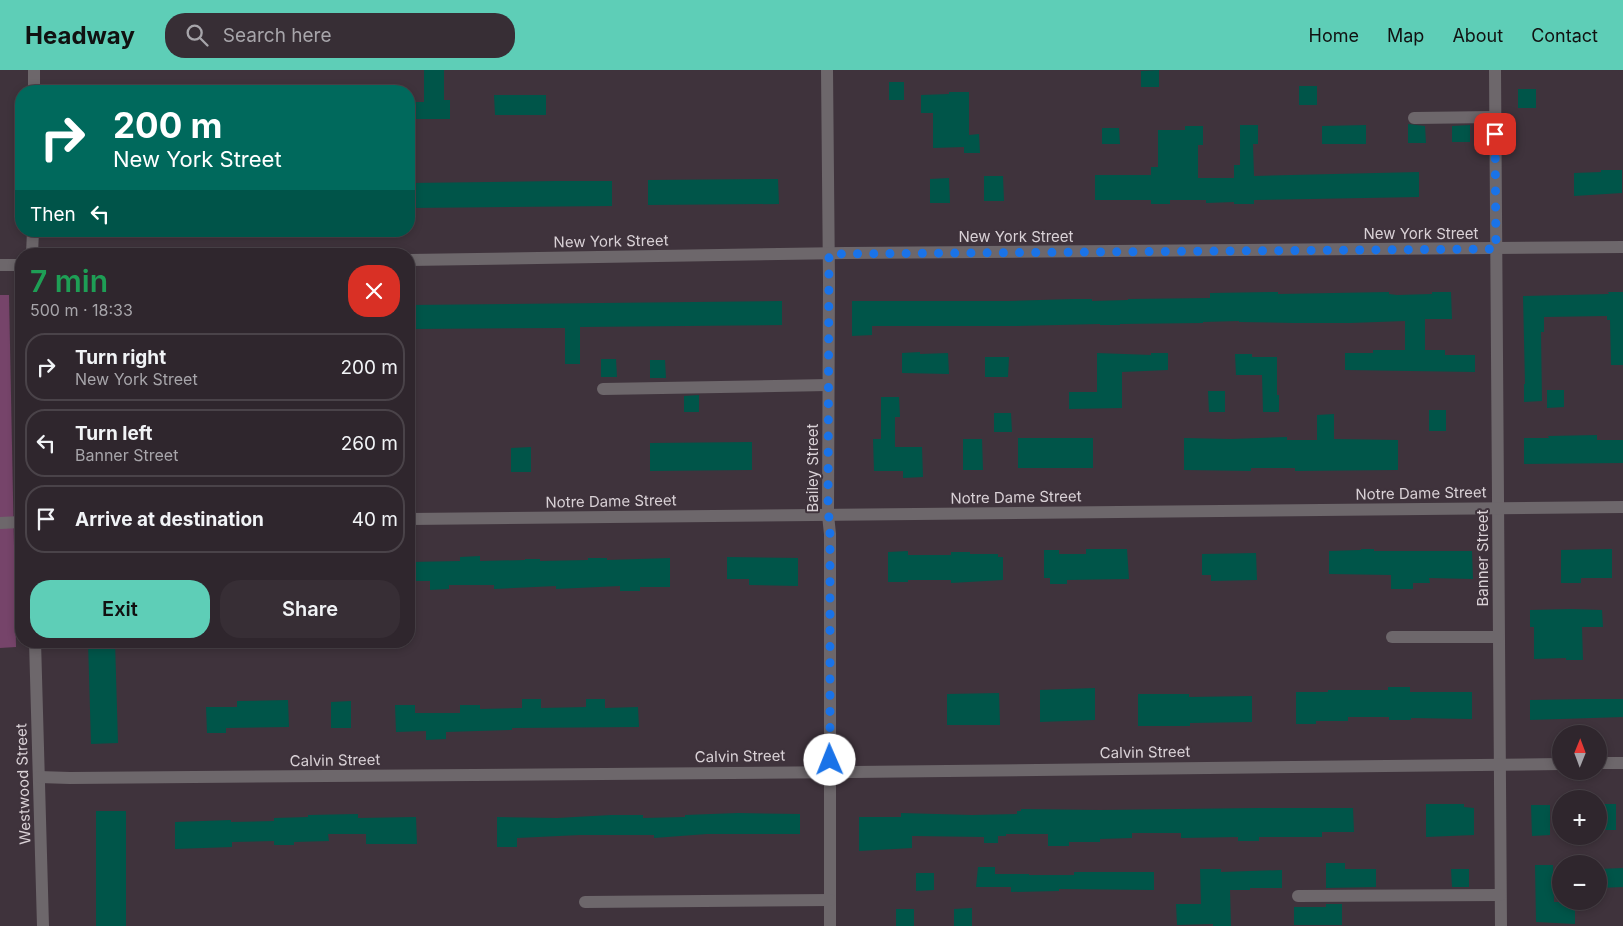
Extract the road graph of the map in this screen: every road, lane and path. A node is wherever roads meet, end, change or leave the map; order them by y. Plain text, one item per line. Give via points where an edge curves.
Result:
1 (34, 70) edge
2 (827, 70) edge
3 (1495, 70) edge
4 (34, 85) edge
5 (1495, 117) junction
6 (1414, 118) dead end
7 (1623, 247) edge
8 (1496, 249) junction
9 (829, 254) junction
10 (415, 260) edge
11 (15, 265) edge
12 (0, 266) edge
13 (828, 385) junction
14 (603, 389) dead end
15 (1623, 507) edge
16 (1498, 508) junction
17 (828, 515) junction
18 (415, 519) edge
19 (15, 522) edge
20 (0, 523) edge
21 (1392, 637) dead end
22 (1498, 637) junction
23 (35, 648) edge
24 (1608, 763) edge
25 (1623, 763) edge
26 (1499, 764) junction
27 (1552, 764) edge
28 (830, 772) junction
29 (39, 777) junction
30 (1500, 895) junction
31 (1298, 896) dead end
32 (830, 900) junction
33 (584, 902) dead end
34 (43, 926) edge
35 (830, 926) edge
36 (1500, 926) edge

1 - 4 street
2 - 9 street, Bailey Street
3 - 5 street, Banner Street
5 - 6 street
5 - 8 street, Banner Street
7 - 8 street, New York Street
8 - 9 street, New York Street
8 - 16 street, Banner Street
9 - 10 street, New York Street
9 - 13 street, Bailey Street
11 - 12 street
13 - 14 street
13 - 17 street, Bailey Street
15 - 16 street, Notre Dame Street
16 - 17 street, Notre Dame Street
16 - 22 street, Banner Street
17 - 18 street, Notre Dame Street
17 - 28 street, Bailey Street
19 - 20 street
21 - 22 street
22 - 26 street, Banner Street
23 - 29 street, Westwood Street
24 - 25 street
26 - 27 street, Calvin Street
26 - 28 street, Calvin Street
26 - 30 street, Banner Street
28 - 29 street, Calvin Street
28 - 32 street, Bailey Street
29 - 34 street, Westwood Street
30 - 31 street
30 - 36 street, Banner Street
32 - 33 street
32 - 35 street, Bailey Street

